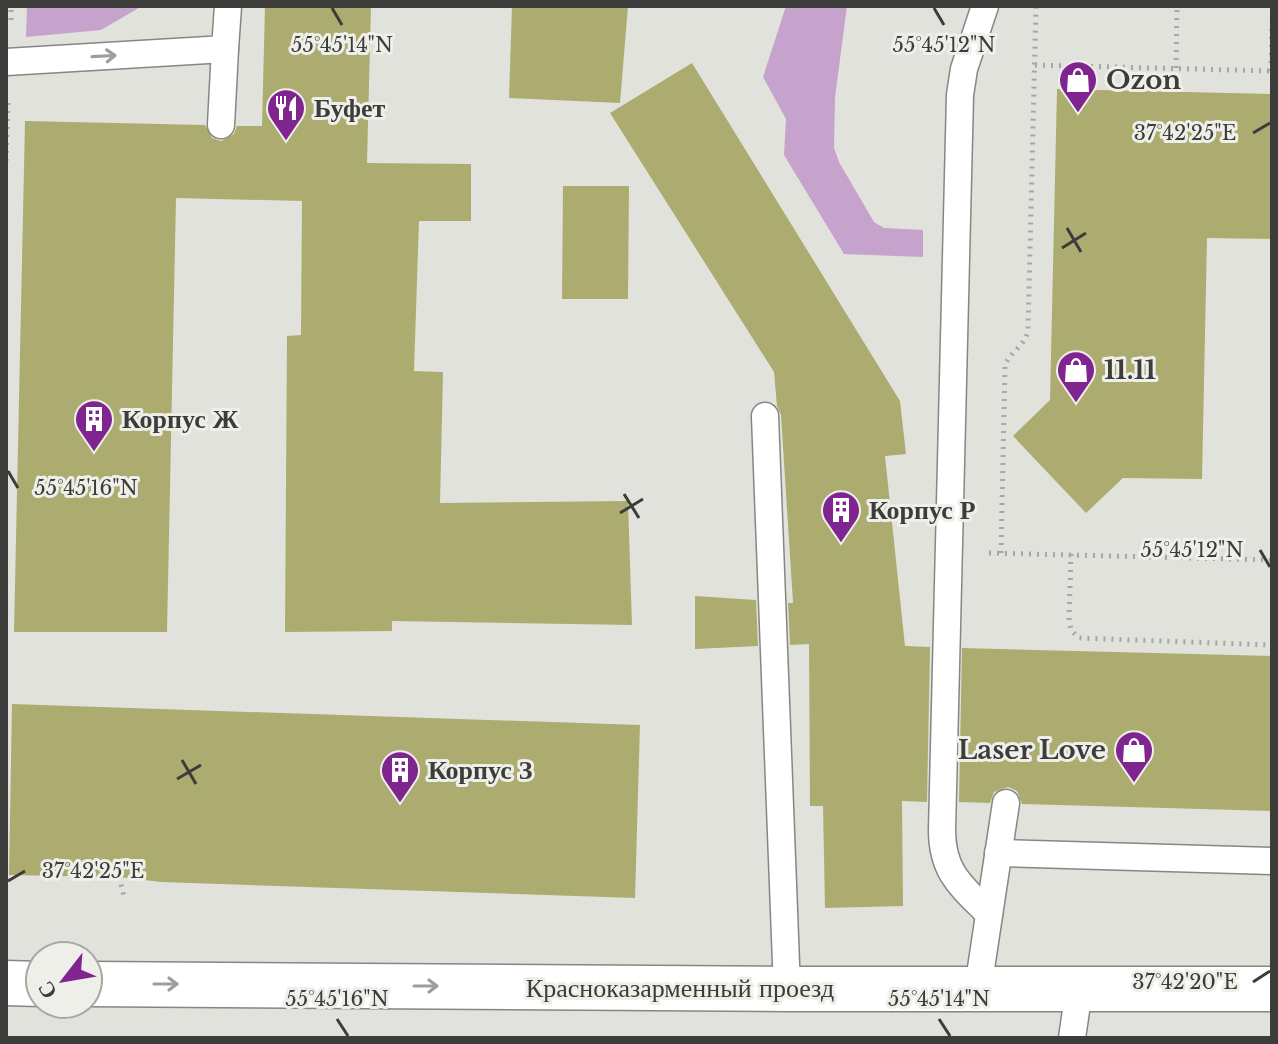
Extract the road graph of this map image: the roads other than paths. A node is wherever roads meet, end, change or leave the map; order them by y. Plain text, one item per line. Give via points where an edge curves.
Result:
1 (228, 6) edge
2 (985, 6) edge
3 (225, 49) junction
4 (6, 62) edge
5 (221, 125) dead end
6 (765, 416) dead end
7 (1006, 803) dead end
8 (998, 853) junction
9 (1272, 861) edge
10 (989, 914) junction
11 (104, 984) edge
12 (978, 988) junction
13 (787, 989) junction
14 (1272, 989) edge
15 (1079, 990) junction
16 (1072, 1038) edge

1 - 3 lane
2 - 10 lane via 960,95 942,846 952,876
4 -> 3 lane
3 - 5 lane
6 - 13 lane
7 - 8 lane
8 - 9 lane
8 - 10 lane
10 - 12 lane
11 -> 13 street, Красноказарменный проезд
12 - 13 street, Красноказарменный проезд
12 - 15 street, Красноказарменный проезд
14 - 15 street, Красноказарменный проезд
15 - 16 lane

